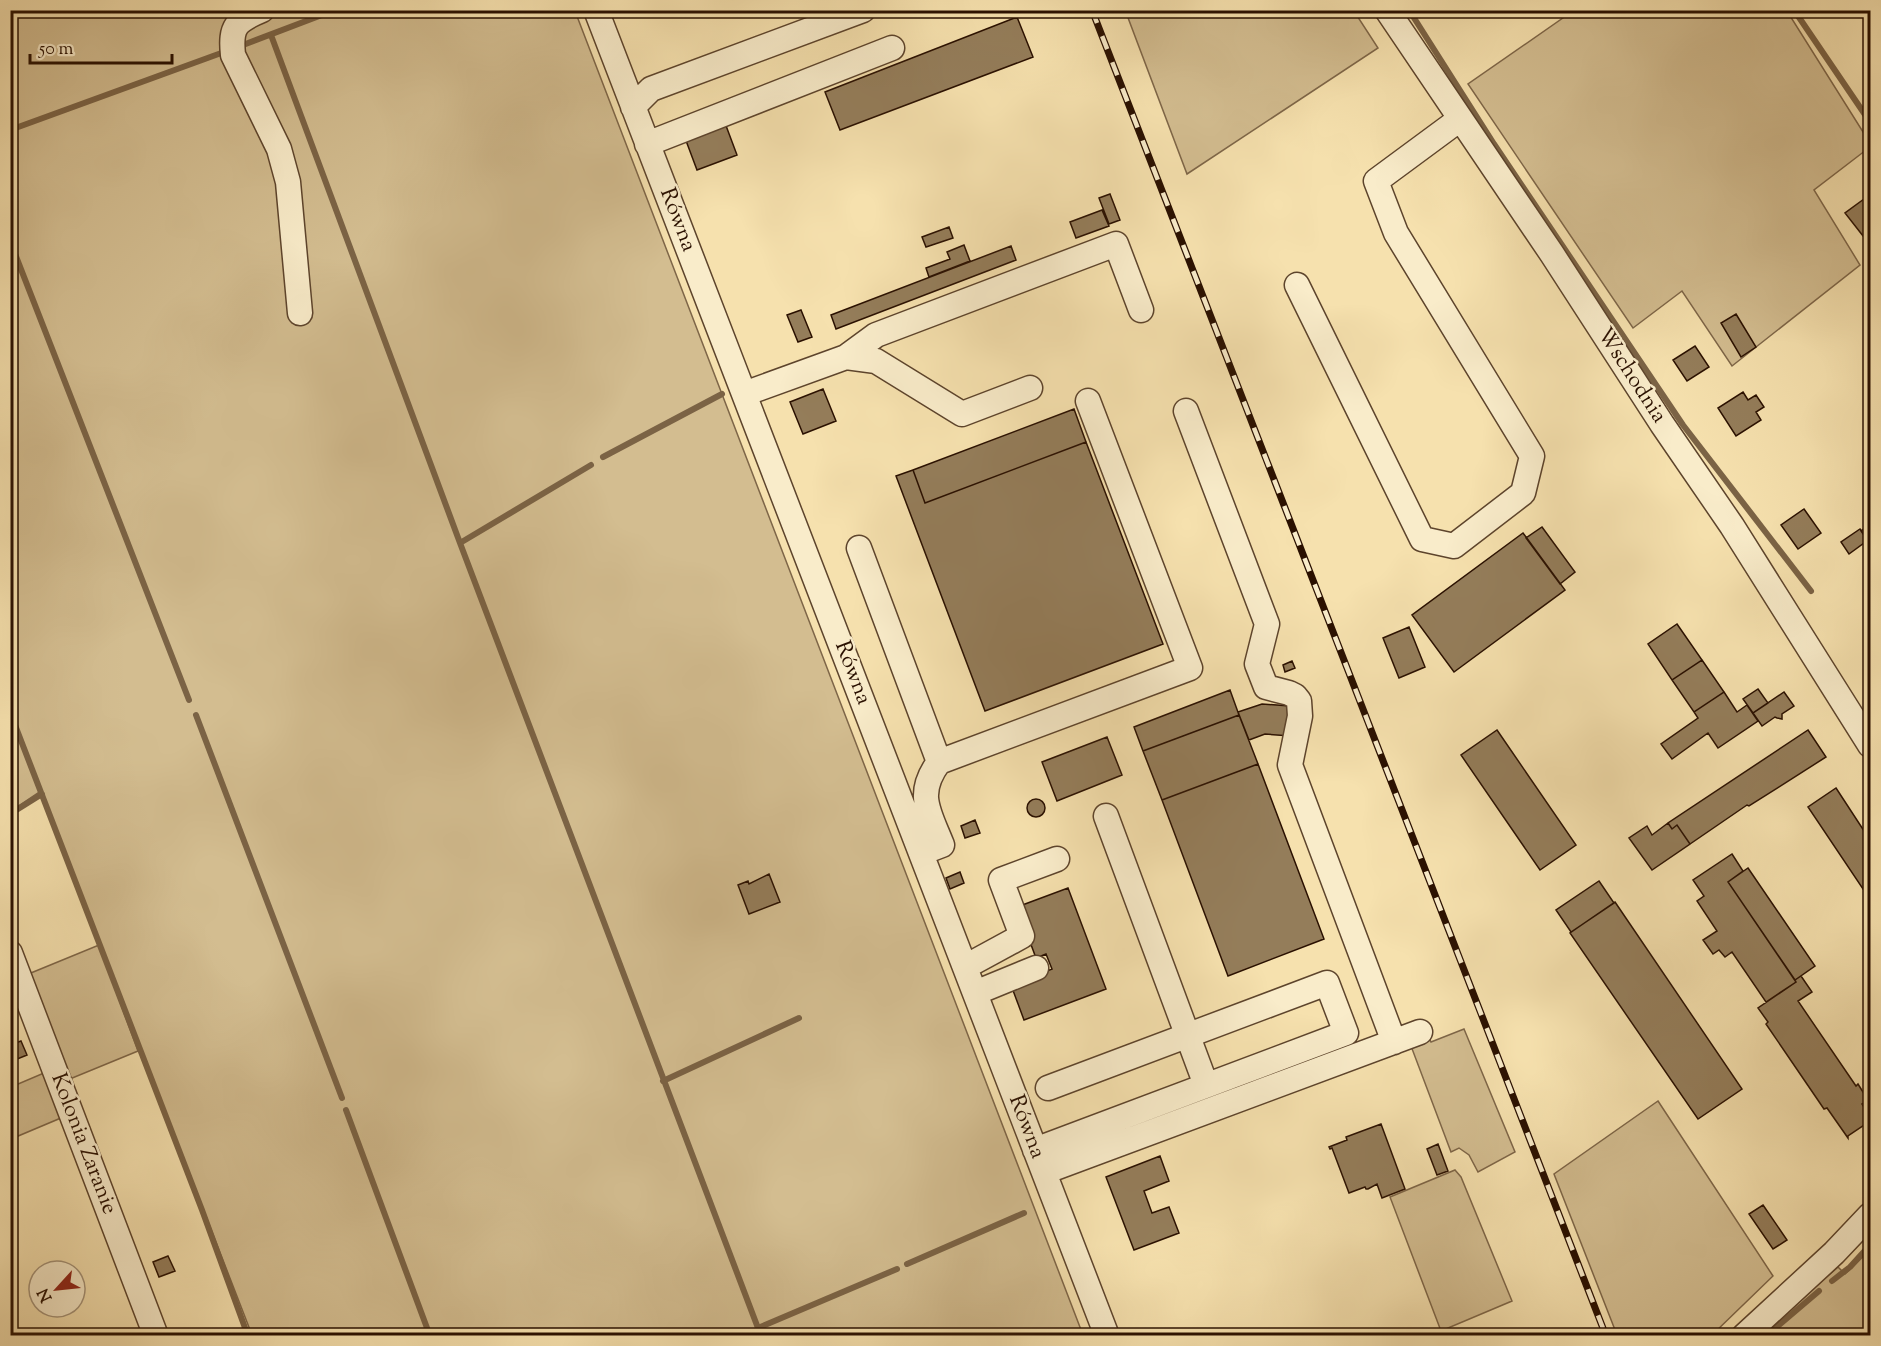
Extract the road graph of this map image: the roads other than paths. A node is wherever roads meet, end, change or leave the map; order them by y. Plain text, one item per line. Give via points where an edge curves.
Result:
1 (262, 10) edge
2 (596, 10) edge
3 (863, 10) edge
4 (1387, 10) edge
5 (892, 48) dead end
6 (633, 107) junction
7 (1460, 119) junction
8 (647, 144) junction
9 (1297, 285) dead end
10 (1142, 310) dead end
11 (300, 313) dead end
12 (846, 357) junction
13 (1030, 388) dead end
14 (744, 394) junction
15 (1088, 401) dead end
16 (1186, 411) dead end
17 (859, 548) dead end
18 (1870, 745) edge
19 (939, 762) junction
20 (1106, 816) dead end
21 (921, 853) junction
22 (1058, 859) dead end
23 (10, 953) edge
24 (965, 967) junction
25 (1036, 968) dead end
26 (975, 993) junction
27 (1420, 1032) dead end
28 (1188, 1036) junction
29 (1394, 1042) junction
30 (1206, 1085) junction
31 (1048, 1088) dead end
32 (1035, 1150) junction
33 (1044, 1173) junction
34 (1870, 1215) edge
35 (1748, 1334) edge
36 (156, 1335) edge
37 (1107, 1335) edge

1 - 11 street via 236,25 233,56 279,149 288,182
2 - 6 street, Równa
3 - 6 street via 651,89
4 - 7 street, Wschodnia
5 - 8 street
6 - 8 street, Równa
7 - 9 street via 1376,181 1396,233 1532,456 1523,492 1454,546 1422,539
7 - 18 street, Wschodnia via 1732,526
8 - 14 street, Równa
10 - 12 street via 1116,244 876,335
12 - 13 street via 876,361 962,414
12 - 14 street
14 - 21 street, Równa
15 - 19 street via 1190,669
16 - 29 street via 1267,624 1257,664 1266,687 1289,693 1299,701 1300,716 1290,765
17 - 19 street
19 - 21 street via 925,790 942,845
20 - 28 street
21 - 24 street, Równa
22 - 24 street via 1001,880 1022,936
23 - 36 street, Kolonia Zaranie
24 - 26 street, Równa
25 - 26 street
26 - 32 street, Równa
27 - 29 street
28 - 30 street
28 - 30 street via 1327,983 1346,1033
28 - 31 street
29 - 33 street
30 - 32 street
32 - 33 street, Równa
33 - 37 street, Równa
34 - 35 street

